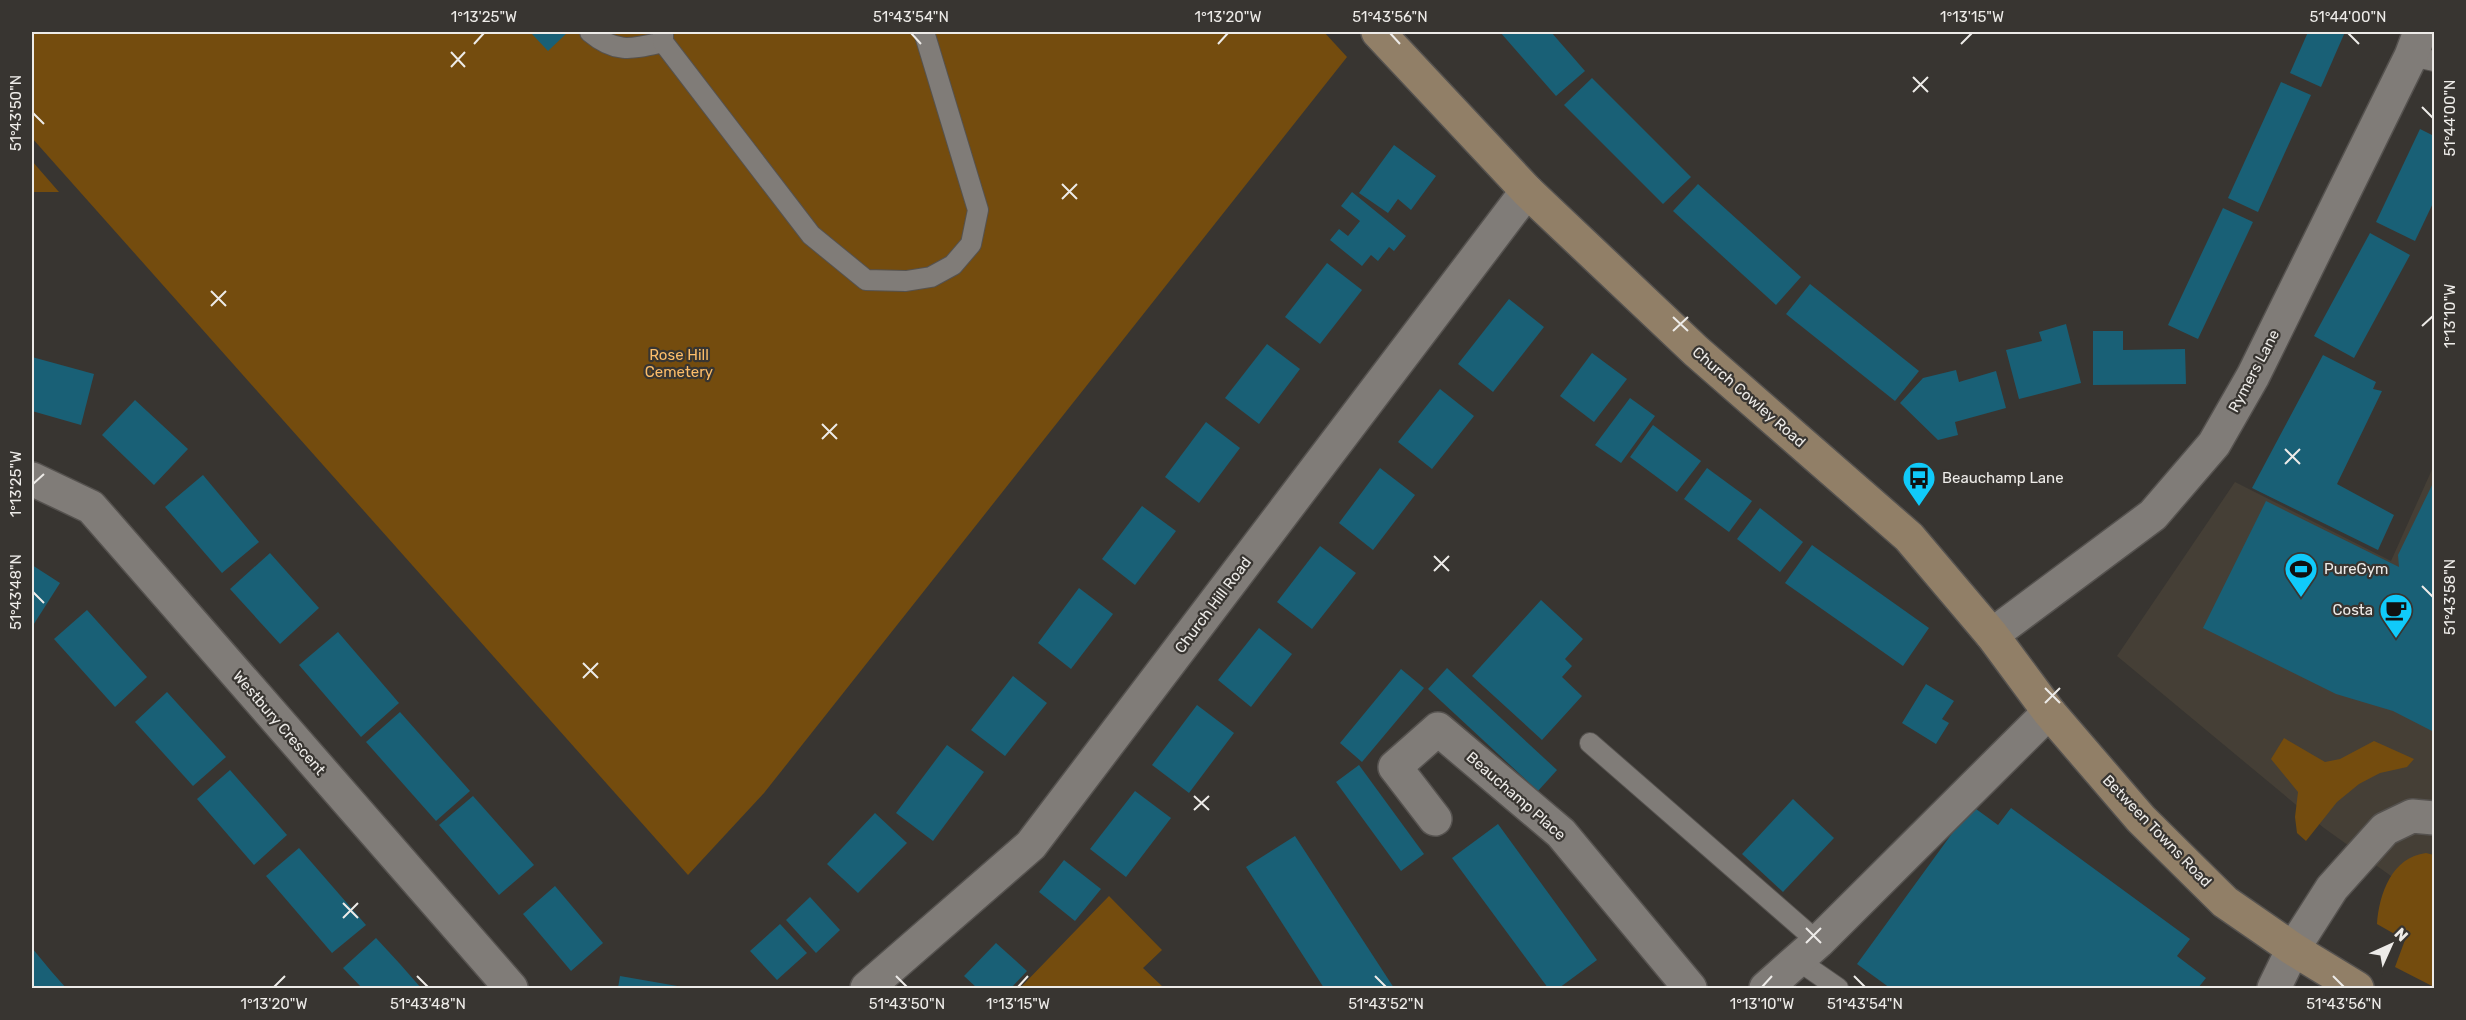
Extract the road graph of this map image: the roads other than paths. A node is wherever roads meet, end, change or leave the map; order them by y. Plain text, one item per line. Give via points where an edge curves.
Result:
1 (590, 32) edge
2 (924, 32) edge
3 (1378, 32) edge
4 (663, 37) edge
5 (2422, 50) edge
6 (1527, 191) junction
7 (32, 479) edge
8 (1992, 635) junction
9 (2049, 712) junction
10 (1590, 743) dead end
11 (2434, 818) edge
12 (1435, 819) dead end
13 (2293, 949) junction
14 (1809, 951) junction
15 (511, 988) edge
16 (867, 988) edge
17 (1690, 988) edge
18 (1766, 988) edge
19 (1838, 988) edge
20 (2274, 988) edge
21 (2357, 988) edge

1 - 4 lane via 602,42 627,50
2 - 4 lane via 978,210 971,244 953,265 930,277 906,281 866,280 811,235
3 - 6 main road, Church Cowley Road
5 - 8 street, Rymers Lane via 2214,444 2153,515
6 - 8 main road, Church Cowley Road via 1696,351 1909,537
6 - 16 street, Church Hill Road via 1030,845
7 - 15 street, Westbury Crescent via 91,507
8 - 9 main road, Between Towns Road
9 - 13 main road, Between Towns Road via 2141,819 2226,902
9 - 14 street
10 - 14 lane
11 - 13 street via 2412,816 2385,829 2332,888
12 - 17 street, Beauchamp Place via 1395,768 1438,729 1561,833
13 - 20 street
13 - 21 main road, Between Towns Road
14 - 18 street
14 - 19 lane

